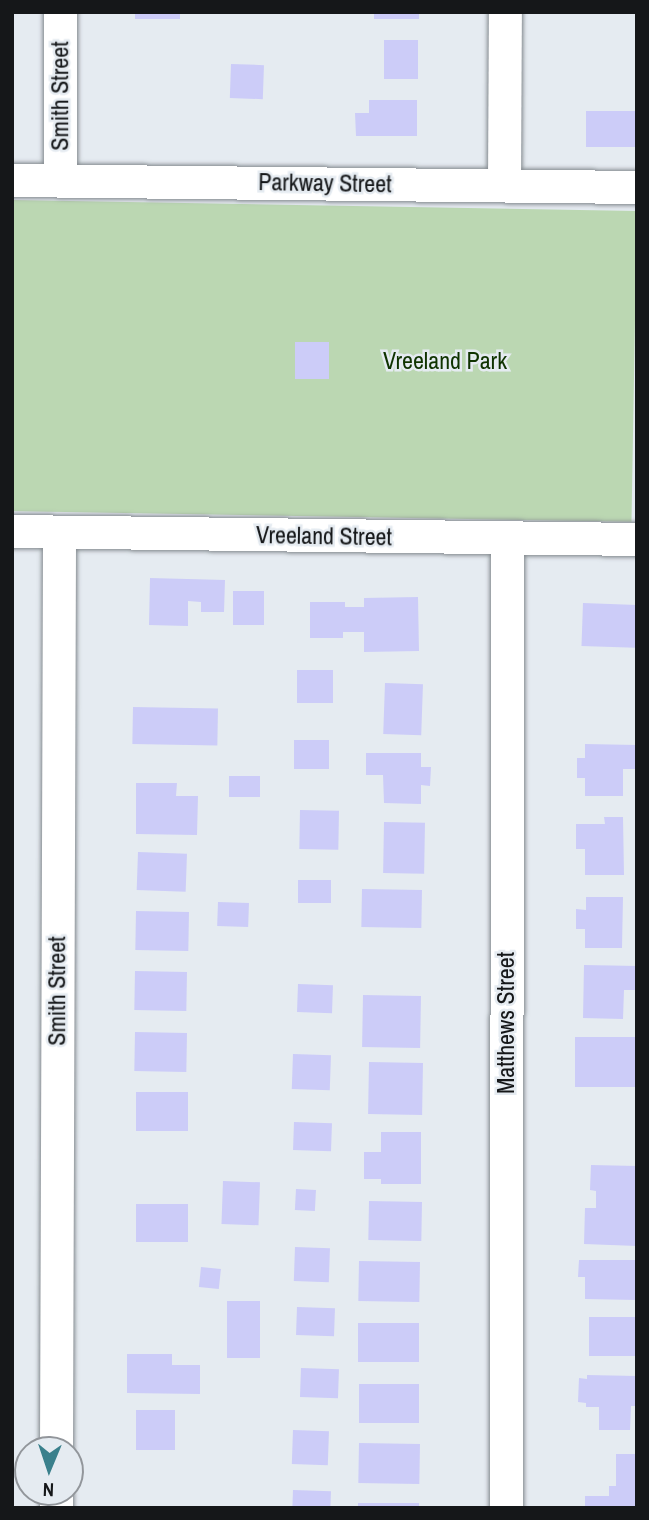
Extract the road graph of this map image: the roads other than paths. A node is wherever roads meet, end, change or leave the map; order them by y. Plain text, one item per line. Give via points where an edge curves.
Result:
1 (60, 12) edge
2 (505, 12) edge
3 (12, 180) edge
4 (60, 180) junction
5 (504, 185) junction
6 (637, 187) edge
7 (12, 531) edge
8 (59, 532) junction
9 (507, 539) junction
10 (637, 539) edge
11 (56, 1436) edge
12 (506, 1508) edge

1 - 4 street, Smith Street
2 - 5 street
3 - 4 street, Parkway Street
4 - 5 street, Parkway Street
5 - 6 street, Parkway Street
7 - 8 street, Vreeland Street
8 - 9 street, Vreeland Street
8 - 11 street, Smith Street
9 - 10 street, Vreeland Street
9 - 12 street, Matthews Street

